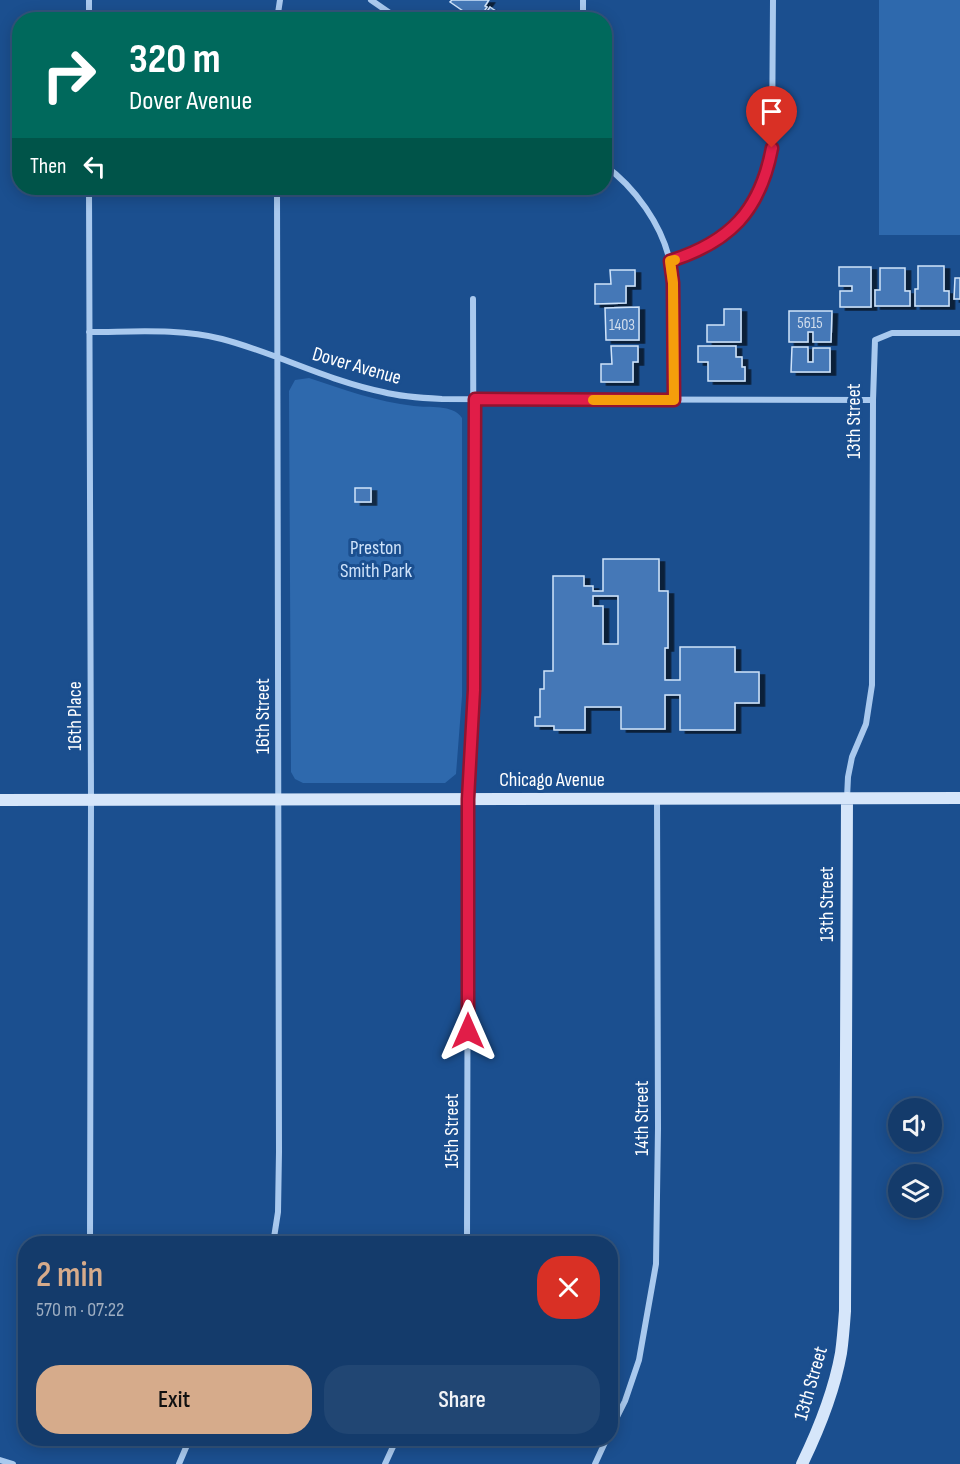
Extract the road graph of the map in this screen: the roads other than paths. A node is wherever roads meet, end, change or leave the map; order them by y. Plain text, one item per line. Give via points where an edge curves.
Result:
1 (372, 0) edge
2 (773, 0) edge
3 (389, 12) edge
4 (612, 170) edge
5 (89, 195) edge
6 (277, 195) edge
7 (670, 261) junction
8 (473, 299) dead end
9 (89, 332) junction
10 (960, 333) edge
11 (277, 357) junction
12 (475, 399) junction
13 (674, 400) junction
14 (873, 400) junction
15 (657, 798) junction
16 (847, 798) junction
17 (960, 798) edge
18 (279, 799) junction
19 (468, 799) junction
20 (0, 800) edge
21 (91, 800) junction
22 (90, 1236) edge
23 (274, 1236) edge
24 (467, 1236) edge
25 (618, 1415) edge
26 (187, 1446) edge
27 (393, 1446) edge
28 (603, 1446) edge
29 (0, 1460) edge
30 (13, 1464) edge
31 (179, 1464) edge
32 (385, 1464) edge
33 (595, 1464) edge
34 (802, 1464) edge

1 - 3 street
2 - 7 street via 772,148 759,194 736,225 718,240 694,254
4 - 7 street via 634,191 663,240
5 - 9 street, 16th Place
6 - 11 street, 16th Street
7 - 13 street
8 - 12 street, 15th Street
9 - 11 street, Dover Avenue via 201,335
9 - 21 street, 16th Place
10 - 14 street, 13th Street via 892,333 875,340
11 - 12 street, Dover Avenue via 381,392
11 - 18 street, 16th Street
12 - 13 street, Dover Avenue
12 - 19 street, 15th Street via 474,690
13 - 14 street, Dover Avenue
14 - 16 street, 13th Street via 872,685 866,724 850,767
15 - 16 street, Chicago Avenue
15 - 19 street, Chicago Avenue
15 - 25 street, 14th Street via 656,1264 639,1360
16 - 17 street, Chicago Avenue
16 - 34 street, 13th Street via 845,1311 832,1390
18 - 19 street, Chicago Avenue
18 - 21 street, Chicago Avenue
18 - 23 street, 16th Street via 279,1152
19 - 24 street, 15th Street
20 - 21 street, Chicago Avenue
21 - 22 street, 16th Place
26 - 31 street
27 - 32 street
28 - 33 street
29 - 30 street

